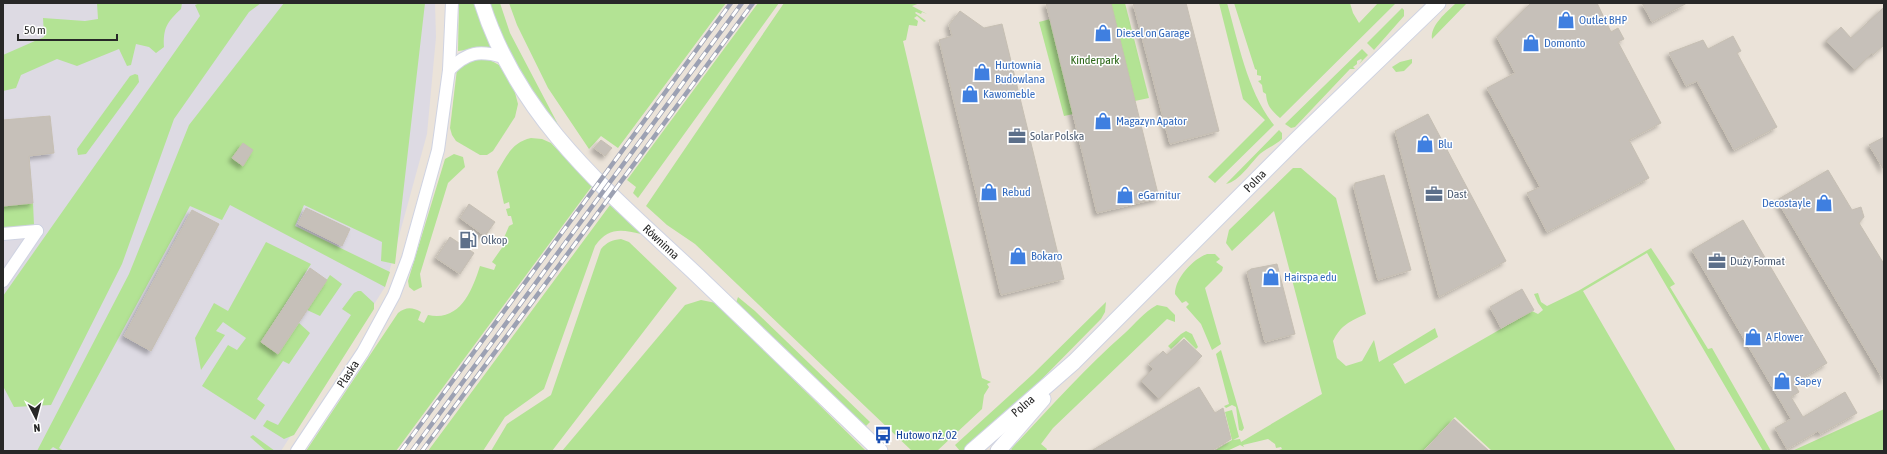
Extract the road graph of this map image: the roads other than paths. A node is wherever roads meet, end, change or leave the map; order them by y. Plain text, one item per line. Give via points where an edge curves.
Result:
1 (452, 3) edge
2 (482, 3) edge
3 (1438, 3) edge
4 (503, 57) junction
5 (449, 70) junction
6 (3, 234) edge
7 (3, 280) edge
8 (1074, 362) junction
9 (297, 451) edge
10 (880, 451) edge
11 (972, 451) edge
12 (998, 451) edge

1 - 5 street, Płaska
2 - 4 street, Równinna
3 - 8 street, Polna via 1296,140
4 - 5 street via 490,53 474,53 462,58
4 - 10 street, Równinna via 534,109 557,138 599,182
5 - 9 street, Płaska via 438,150 408,258 394,295 363,352
6 - 7 street via 37,231
8 - 11 street, Polna
8 - 12 street, Polna

